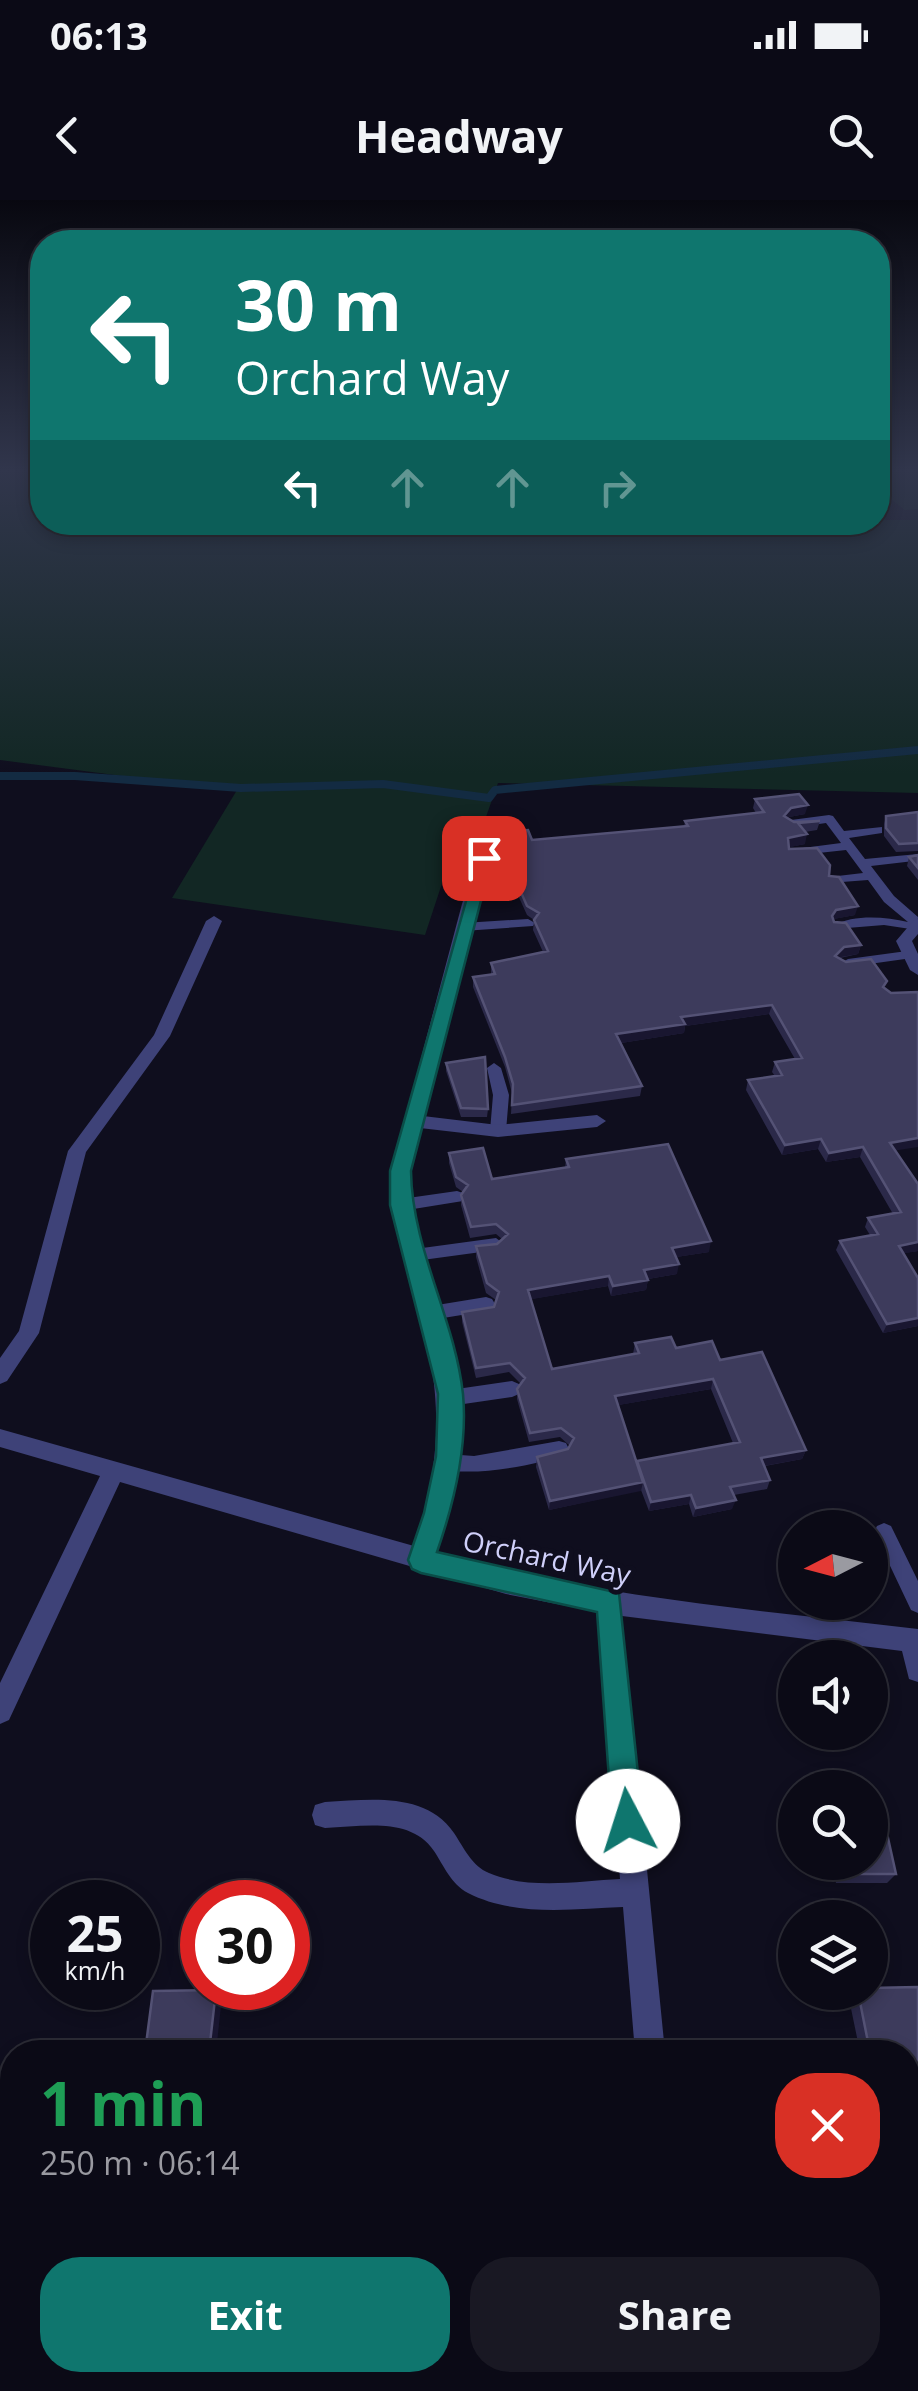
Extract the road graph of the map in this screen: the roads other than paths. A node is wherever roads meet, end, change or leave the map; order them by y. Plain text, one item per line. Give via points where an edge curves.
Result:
1 (791, 824) edge
2 (878, 830) dead end
3 (845, 840) junction
4 (794, 854) edge
5 (914, 856) edge
6 (484, 858) dead end
7 (862, 863) junction
8 (872, 876) junction
9 (833, 880) edge
10 (512, 888) dead end
11 (469, 904) junction
12 (214, 921) dead end
13 (528, 923) dead end
14 (840, 926) edge
15 (463, 927) junction
16 (912, 938) edge
17 (843, 964) edge
18 (918, 970) edge
19 (494, 1068) dead end
20 (597, 1121) dead end
21 (412, 1122) junction
22 (498, 1132) junction
23 (457, 1197) edge
24 (401, 1205) junction
25 (496, 1244) edge
26 (415, 1256) junction
27 (486, 1304) edge
28 (431, 1313) junction
29 (0, 1375) edge
30 (512, 1388) dead end
31 (450, 1398) junction
32 (0, 1438) edge
33 (559, 1449) edge
34 (447, 1462) junction
35 (114, 1471) junction
36 (888, 1540) edge
37 (421, 1560) junction
38 (610, 1602) junction
39 (918, 1603) edge
40 (916, 1641) edge
41 (918, 1670) edge
42 (0, 1711) edge
43 (325, 1816) dead end
44 (634, 1893) junction
45 (649, 2040) edge

1 - 3 lane via 829,819
2 - 3 lane
3 - 4 lane
3 - 7 lane
5 - 7 lane
6 - 11 street
7 - 8 lane
8 - 9 lane
8 - 16 lane
10 - 11 street via 484,892
11 - 15 street
12 - 29 street via 162,1036 77,1150 29,1333
13 - 15 lane
14 - 16 lane via 884,921
15 - 21 street
16 - 17 lane
16 - 18 street
19 - 22 lane via 501,1095
20 - 22 street
21 - 22 street
21 - 24 street via 400,1171
23 - 24 lane
24 - 26 street
25 - 26 lane
26 - 28 street
27 - 28 lane
28 - 31 street
30 - 31 lane
31 - 34 street
32 - 35 street, Orchard Way
33 - 34 lane via 474,1464
34 - 37 street
35 - 37 street, Orchard Way
35 - 42 street
36 - 39 lane
37 - 38 street, Orchard Way
38 - 40 street, Orchard Way
38 - 44 street
40 - 41 street
43 - 44 street via 424,1821 458,1866 498,1891
44 - 45 street

